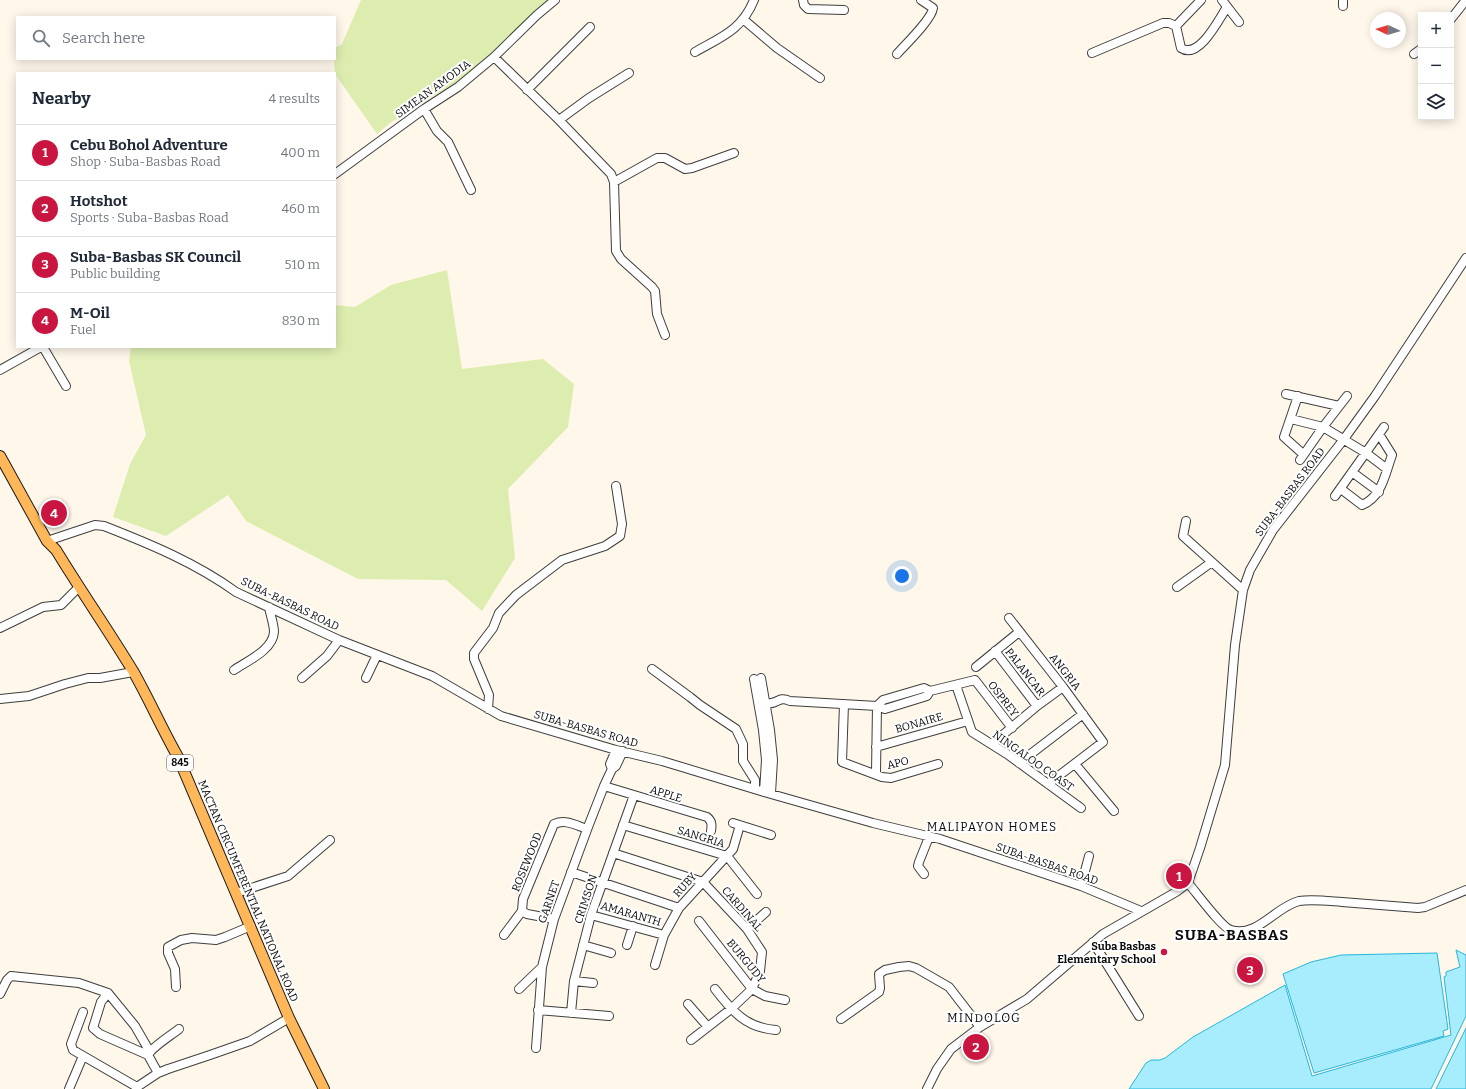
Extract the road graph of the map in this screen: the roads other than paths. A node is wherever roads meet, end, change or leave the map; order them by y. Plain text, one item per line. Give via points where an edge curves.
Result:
1 (555, 0) edge
2 (754, 0) edge
3 (803, 0) edge
4 (912, 0) edge
5 (918, 0) edge
6 (921, 0) edge
7 (1201, 0) edge
8 (1222, 0) edge
9 (1466, 0) edge
10 (1227, 7) junction
11 (844, 10) dead end
12 (1454, 15) edge
13 (743, 19) junction
14 (1239, 22) dead end
15 (1176, 26) junction
16 (590, 27) dead end
17 (695, 52) dead end
18 (1092, 53) dead end
19 (897, 54) dead end
20 (494, 57) junction
21 (629, 73) dead end
22 (820, 78) dead end
23 (528, 90) junction
24 (424, 109) junction
25 (559, 120) junction
26 (734, 153) dead end
27 (336, 173) edge
28 (614, 182) junction
29 (471, 190) dead end
30 (1466, 258) edge
31 (665, 335) dead end
32 (40, 348) edge
33 (43, 348) edge
34 (0, 370) edge
35 (66, 386) dead end
36 (1286, 394) dead end
37 (1298, 396) junction
38 (1347, 396) dead end
39 (1339, 406) junction
40 (1291, 419) junction
41 (1323, 427) junction
42 (1384, 427) dead end
43 (1379, 434) junction
44 (1344, 439) junction
45 (1366, 453) junction
46 (0, 456) edge
47 (1387, 469) junction
48 (1352, 472) junction
49 (616, 486) dead end
50 (1341, 489) junction
51 (1379, 492) junction
52 (1335, 496) dead end
53 (1186, 521) dead end
54 (48, 541) junction
55 (1212, 562) junction
56 (79, 587) junction
57 (1177, 587) dead end
58 (1243, 590) junction
59 (269, 607) junction
60 (1009, 618) dead end
61 (0, 628) edge
62 (1019, 632) junction
63 (339, 640) junction
64 (995, 651) junction
65 (377, 655) junction
66 (976, 667) dead end
67 (234, 670) dead end
68 (652, 670) dead end
69 (133, 672) junction
70 (302, 678) dead end
71 (366, 678) dead end
72 (757, 679) dead end
73 (956, 685) junction
74 (1063, 687) junction
75 (0, 699) edge
76 (844, 704) junction
77 (762, 705) junction
78 (877, 706) junction
79 (1037, 706) junction
80 (488, 709) junction
81 (1083, 714) junction
82 (968, 721) junction
83 (1012, 728) junction
84 (992, 744) junction
85 (876, 747) junction
86 (619, 750) junction
87 (1019, 763) junction
88 (938, 764) dead end
89 (1075, 764) junction
90 (876, 774) junction
91 (1048, 784) junction
92 (604, 786) junction
93 (755, 789) junction
94 (768, 793) junction
95 (634, 795) junction
96 (1081, 808) dead end
97 (1114, 811) dead end
98 (623, 825) junction
99 (587, 829) junction
100 (711, 831) dead end
101 (771, 835) dead end
102 (929, 836) junction
103 (330, 840) dead end
104 (613, 854) junction
105 (726, 856) junction
106 (1089, 856) dead end
107 (571, 872) junction
108 (924, 874) dead end
109 (703, 882) junction
110 (602, 883) junction
111 (1188, 883) junction
112 (1081, 886) junction
113 (1466, 890) edge
114 (236, 893) junction
115 (757, 894) dead end
116 (679, 908) junction
117 (522, 911) junction
118 (1141, 911) junction
119 (766, 912) dead end
120 (591, 915) junction
121 (554, 919) junction
122 (699, 921) dead end
123 (251, 926) junction
124 (633, 926) junction
125 (747, 929) junction
126 (504, 935) dead end
127 (664, 935) junction
128 (1093, 942) junction
129 (583, 945) junction
130 (627, 945) dead end
131 (611, 953) dead end
132 (655, 964) dead end
133 (542, 967) junction
134 (574, 981) junction
135 (593, 983) dead end
136 (176, 987) dead end
137 (519, 989) dead end
138 (715, 989) dead end
139 (752, 990) junction
140 (108, 993) junction
141 (0, 994) edge
142 (786, 1000) dead end
143 (688, 1004) dead end
144 (731, 1009) junction
145 (538, 1010) junction
146 (83, 1012) dead end
147 (571, 1013) junction
148 (609, 1016) dead end
149 (1139, 1016) dead end
150 (289, 1018) junction
151 (841, 1019) dead end
152 (708, 1027) junction
153 (980, 1027) junction
154 (179, 1029) dead end
155 (776, 1030) dead end
156 (691, 1040) dead end
157 (536, 1048) dead end
158 (149, 1053) junction
159 (83, 1056) junction
160 (158, 1073) junction
161 (136, 1088) edge
162 (69, 1089) edge
163 (324, 1089) edge
164 (927, 1089) edge

1 - 20 street, SIMEAN AMODIA
2 - 13 street
3 - 11 street via 808,9
4 - 5 street
6 - 19 street via 933,8 932,12
7 - 15 street
8 - 10 street
9 - 12 street
10 - 14 street
10 - 15 street via 1203,43 1190,51 1181,48
13 - 17 street via 734,30
13 - 22 street via 777,48
15 - 18 street via 1163,23
16 - 23 street
20 - 23 street
20 - 24 street, SIMEAN AMODIA via 458,87
21 - 25 street
23 - 25 street
24 - 27 street, SIMEAN AMODIA
24 - 29 street via 448,142
25 - 28 street via 611,174
26 - 28 street via 685,169 665,158 657,158
28 - 31 street via 616,251 621,259 655,291 657,314
30 - 44 street, SUBA-BASBAS ROAD
32 - 34 street
33 - 35 street
36 - 37 street
37 - 39 street
37 - 40 street
38 - 39 street
39 - 41 street
40 - 41 street
40 - 41 street via 1284,437 1301,457
41 - 44 street
42 - 43 street
43 - 45 street
43 - 47 street via 1392,455
44 - 45 street
44 - 58 street, SUBA-BASBAS ROAD via 1273,530 1250,570
45 - 47 street
45 - 48 street
46 - 54 main road, MACTAN CIRCUMFERENTIAL NATIONAL ROAD / 845
47 - 51 street
48 - 50 street
48 - 51 street
49 - 80 street via 622,524 620,536 605,546 562,560 516,595 499,613 493,628 474,653 474,659 489,695
50 - 51 street via 1362,505 1370,502
50 - 52 street
53 - 55 street via 1183,536
54 - 56 main road, MACTAN CIRCUMFERENTIAL NATIONAL ROAD / 845
54 - 59 street, SUBA-BASBAS ROAD via 95,525 104,526 192,565 236,592
55 - 57 street
55 - 58 street
56 - 61 street via 61,605 44,607
56 - 69 main road, MACTAN CIRCUMFERENTIAL NATIONAL ROAD / 845
58 - 111 street, SUBA-BASBAS ROAD via 1235,645 1224,765
59 - 63 street, SUBA-BASBAS ROAD
59 - 67 street via 274,632 266,649
60 - 62 street, ANGRIA
62 - 64 street
62 - 74 street, ANGRIA
63 - 65 street, SUBA-BASBAS ROAD
63 - 70 street
64 - 66 street
64 - 79 street, PALANCAR
65 - 71 street
65 - 80 street, SUBA-BASBAS ROAD via 432,676
68 - 93 street via 736,729 743,744 743,762 755,780
69 - 75 street via 88,678 29,696
69 - 114 main road, MACTAN CIRCUMFERENTIAL NATIONAL ROAD / 845 via 178,757
72 - 77 street
73 - 78 street via 885,708
73 - 82 street
73 - 83 street, OSPREY via 974,680
74 - 79 street
74 - 81 street, ANGRIA
76 - 77 street via 790,701 786,705 775,702
76 - 78 street
76 - 90 street, APO via 842,762
77 - 94 street via 770,730 773,760
78 - 85 street
79 - 83 street
80 - 86 street, SUBA-BASBAS ROAD via 501,716
81 - 87 street
81 - 89 street, ANGRIA via 1103,742
82 - 84 street, NINGALOO COAST via 972,732
82 - 85 street, BONAIRE
83 - 84 street
84 - 87 street, NINGALOO COAST
85 - 90 street
86 - 92 street, GARNET via 616,766
86 - 93 street, SUBA-BASBAS ROAD
87 - 91 street, NINGALOO COAST
88 - 90 street, APO via 891,778
89 - 91 street
89 - 97 street
91 - 96 street, NINGALOO COAST
92 - 95 street, APPLE
92 - 99 street, GARNET
93 - 94 street, SUBA-BASBAS ROAD
94 - 102 street, SUBA-BASBAS ROAD
95 - 98 street, CRIMSON
95 - 100 street, APPLE via 707,817 712,824
98 - 104 street, CRIMSON
98 - 105 street, SANGRIA
99 - 107 street, GARNET
99 - 117 street, ROSEWOOD via 560,821 554,824 523,900
101 - 105 street, RUBY via 736,824 733,849
102 - 108 street via 918,866
102 - 112 street, SUBA-BASBAS ROAD
103 - 114 street via 288,876
104 - 109 street, CARDINAL
104 - 110 street, CRIMSON
105 - 109 street, RUBY
105 - 115 street, SANGRIA
106 - 112 street
107 - 110 street
107 - 121 street, GARNET
109 - 116 street, RUBY
109 - 125 street, CARDINAL
110 - 116 street
110 - 120 street, CRIMSON
111 - 113 street via 1225,928 1240,932 1300,901 1418,908
111 - 118 street
112 - 118 street, SUBA-BASBAS ROAD
114 - 123 main road, MACTAN CIRCUMFERENTIAL NATIONAL ROAD / 845
116 - 127 street, RUBY
117 - 121 street
117 - 126 street
118 - 128 street
119 - 125 street
120 - 124 street, AMARANTH
120 - 129 street, CRIMSON
121 - 133 street, GARNET
122 - 139 street, BURGUDY
123 - 136 street via 216,940 192,938 168,947 175,969
123 - 150 main road, MACTAN CIRCUMFERENTIAL NATIONAL ROAD / 845
124 - 127 street, AMARANTH
124 - 130 street
125 - 139 street, CARDINAL via 762,952 760,971
127 - 132 street, RUBY
128 - 149 street
128 - 153 street via 1027,999
129 - 131 street
129 - 134 street, CRIMSON
133 - 137 street
133 - 145 street, GARNET
134 - 135 street
134 - 147 street, CRIMSON
138 - 144 street
139 - 142 street, BURGUDY via 765,996
139 - 144 street, CARDINAL
140 - 141 street via 79,983 11,976
140 - 158 street via 135,1026
140 - 158 street via 101,1002 93,1028 100,1034
143 - 152 street
144 - 152 street, CARDINAL
144 - 155 street via 747,1022
145 - 147 street
145 - 157 street, GARNET
146 - 159 street via 72,1044 73,1050
147 - 148 street
150 - 160 street via 250,1040
150 - 163 main road, MACTAN CIRCUMFERENTIAL NATIONAL ROAD / 845
151 - 153 street via 879,992 879,974 885,970 909,966 949,987
152 - 156 street, CARDINAL
153 - 164 street via 951,1049
154 - 158 street
158 - 160 street
159 - 161 street
159 - 162 street
160 - 161 street

